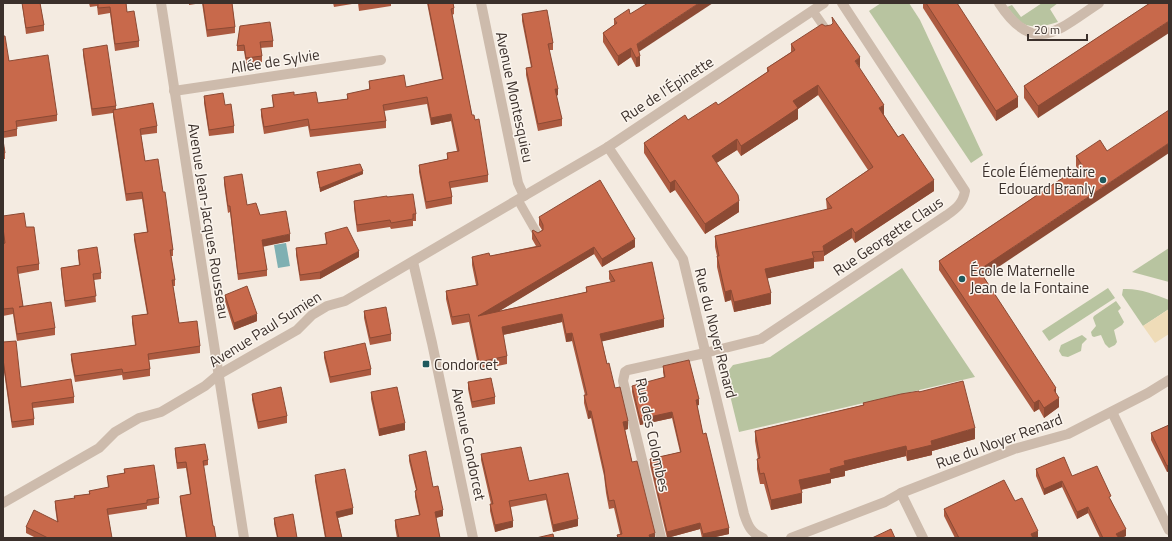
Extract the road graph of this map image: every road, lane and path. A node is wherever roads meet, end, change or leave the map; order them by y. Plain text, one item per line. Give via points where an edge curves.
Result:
1 (161, 3) edge
2 (481, 3) edge
3 (824, 3) edge
4 (842, 3) edge
5 (999, 3) edge
6 (1099, 3) edge
7 (813, 11) junction
8 (826, 31) edge
9 (381, 60) dead end
10 (174, 91) junction
11 (608, 147) junction
12 (521, 198) junction
13 (538, 236) edge
14 (413, 262) junction
15 (705, 353) junction
16 (218, 375) junction
17 (1169, 380) edge
18 (1112, 412) junction
19 (901, 493) junction
20 (3, 503) edge
21 (1169, 530) edge
22 (759, 537) edge
23 (244, 538) edge
24 (473, 538) edge
25 (661, 538) edge
26 (791, 538) edge
27 (923, 538) edge

1 - 10 street, Avenue Jean-Jacques Rousseau
2 - 12 street, Avenue Montesquieu
3 - 7 street, Rue de l'Épinette
4 - 15 street, Rue Georgette Claus via 965,191 964,199 947,215 761,339
5 - 6 street via 1018,26 1030,33 1045,34 1056,32
7 - 8 lane
7 - 11 street, Rue de l'Épinette
9 - 10 street, Allée de Sylvie
10 - 16 street, Avenue Jean-Jacques Rousseau
11 - 12 street, Rue de l'Épinette
11 - 15 street, Rue du Noyer Renard via 682,259
12 - 13 lane
12 - 14 street, Avenue Paul Sumien
14 - 16 street, Avenue Paul Sumien via 345,302 327,306 312,315 297,330
14 - 24 street, Avenue Condorcet
15 - 22 street, Rue du Noyer Renard via 746,519 749,527
15 - 25 street, Rue des Colombes via 628,370 623,375
16 - 20 street, Avenue Paul Sumien via 205,386 161,412 139,418 115,432 99,448
16 - 23 street, Avenue Jean-Jacques Rousseau
17 - 18 street, Rue du Noyer Renard
18 - 19 street, Rue du Noyer Renard via 1068,434 1014,450
18 - 21 street
19 - 26 street, Rue du Noyer Renard via 885,502
19 - 27 street

